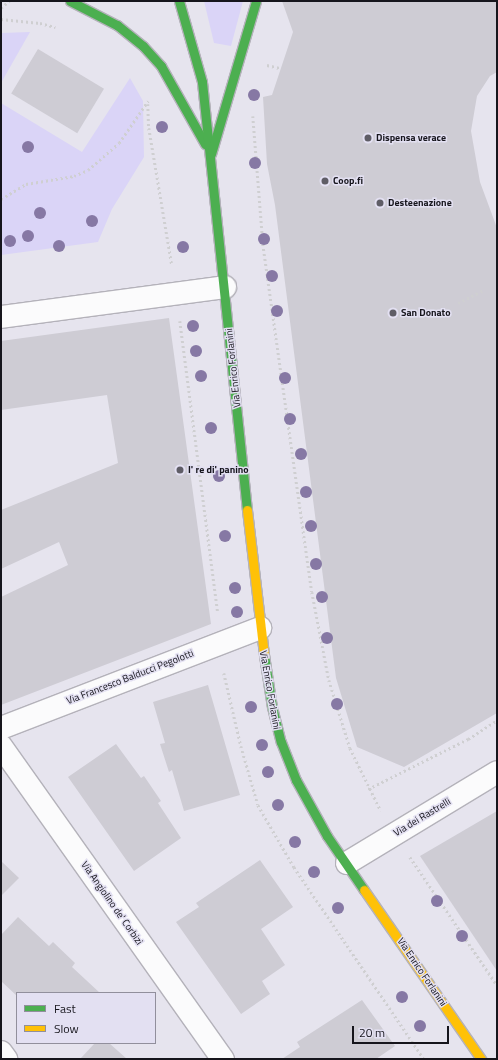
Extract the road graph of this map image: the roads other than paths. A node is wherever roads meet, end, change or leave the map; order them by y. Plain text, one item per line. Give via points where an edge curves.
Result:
1 (70, 1) edge
2 (179, 1) edge
3 (256, 1) edge
4 (210, 154) junction
5 (225, 287) junction
6 (1, 317) edge
7 (260, 628) junction
8 (1, 728) edge
9 (1, 746) edge
10 (497, 772) edge
11 (347, 863) junction
12 (1, 1052) edge
13 (6, 1059) edge
14 (223, 1059) edge
15 (481, 1059) edge

1 - 4 main road, Via Enrico Forlanini via 117,25 151,55 170,81
2 - 4 main road, Via Enrico Forlanini via 200,71
3 - 4 main road
4 - 5 main road, Via Enrico Forlanini
5 - 6 street
5 - 7 main road, Via Enrico Forlanini
7 - 8 street, Via Francesco Balducci Pegolotti
7 - 11 main road, Via Enrico Forlanini via 272,707 281,742 308,804
9 - 14 street, Via Angiolino de' Corbizi
10 - 11 street, Via dei Rastrelli
11 - 15 main road, Via Enrico Forlanini
12 - 13 street

